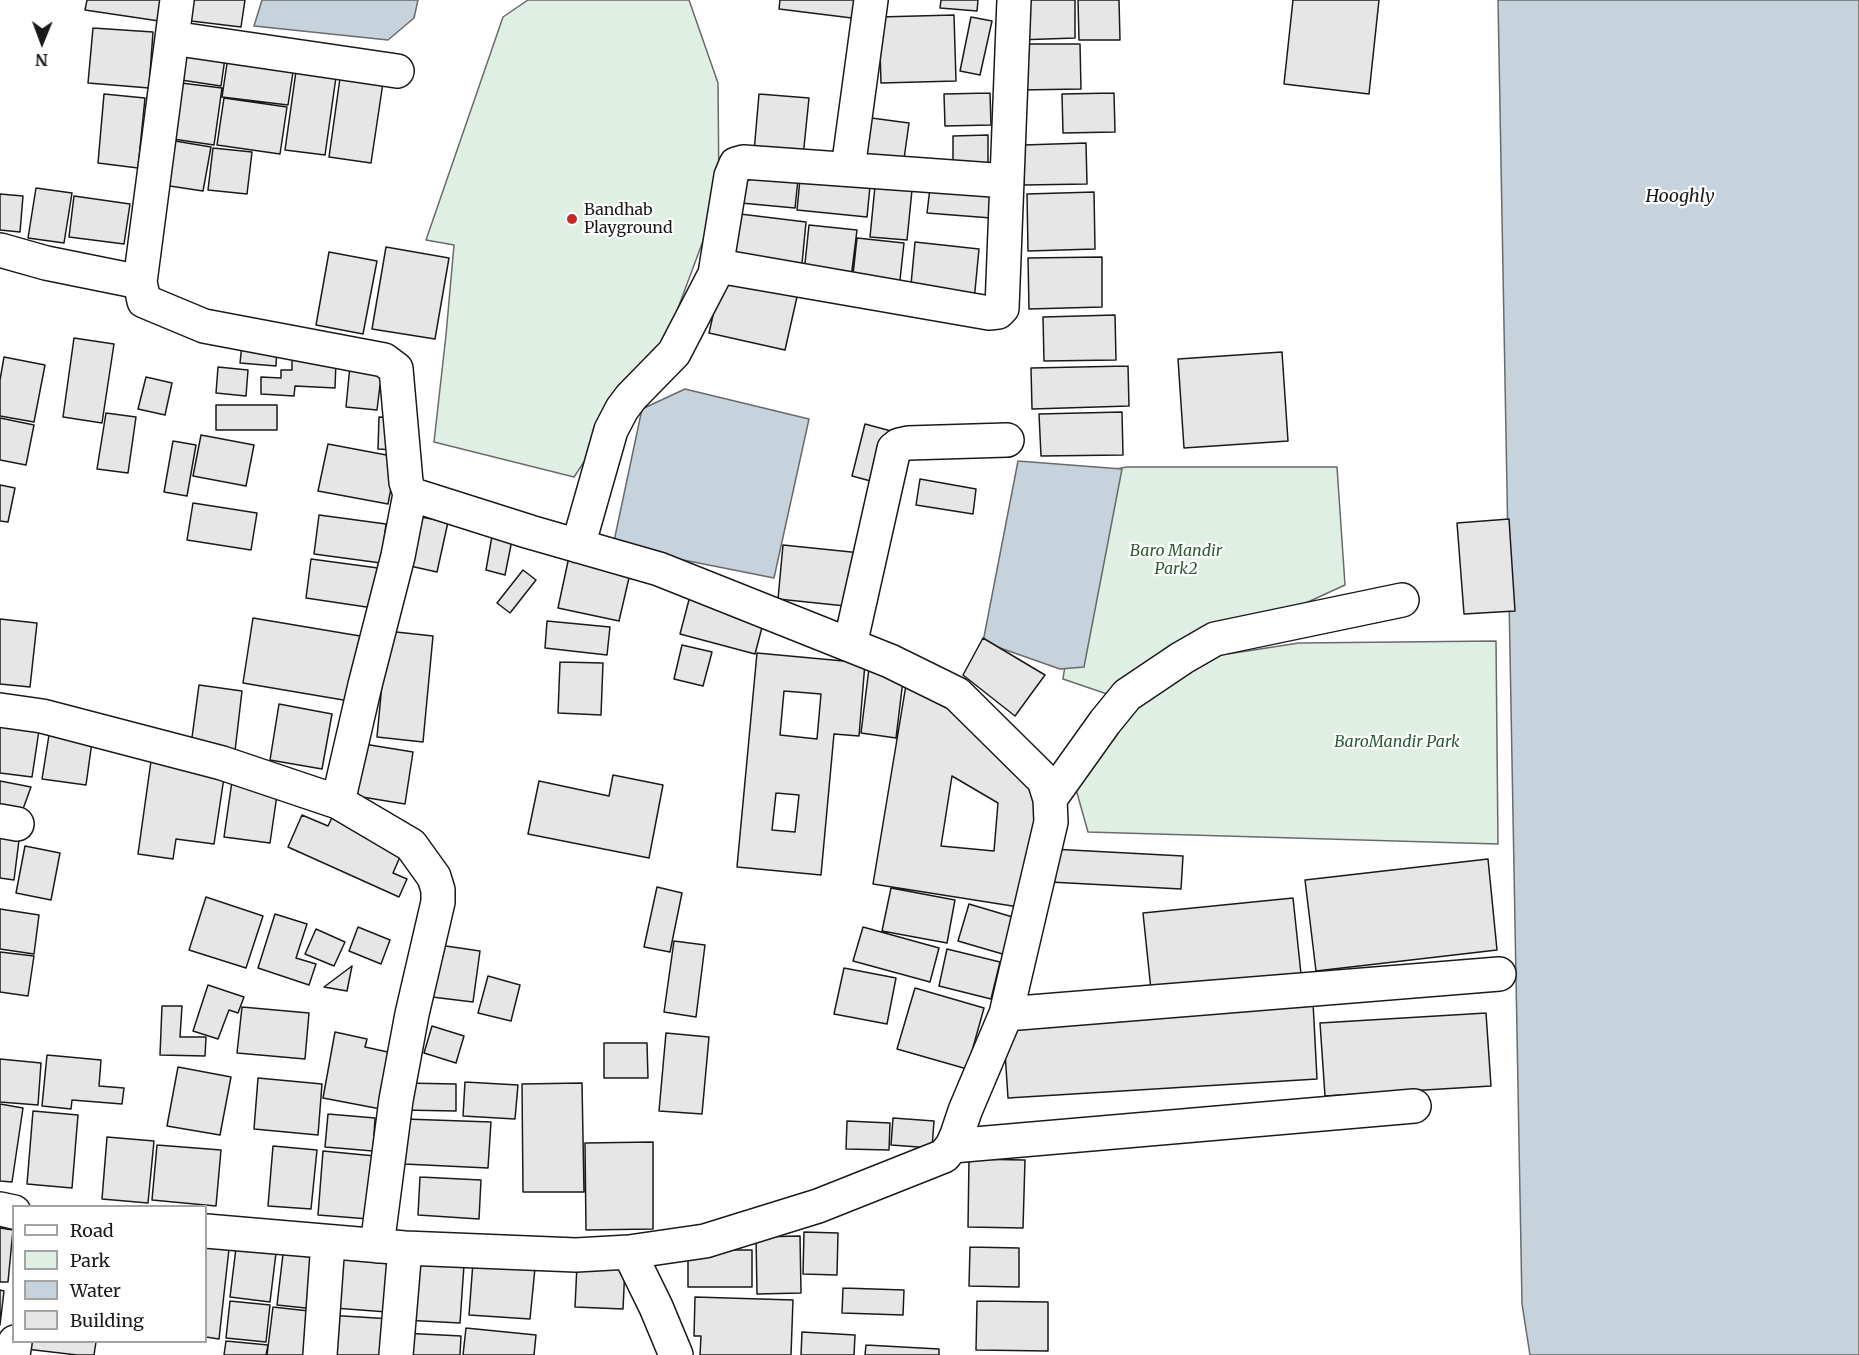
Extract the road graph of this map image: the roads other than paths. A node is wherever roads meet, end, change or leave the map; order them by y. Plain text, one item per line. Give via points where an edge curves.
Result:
1 (177, 0) edge
2 (871, 0) edge
3 (1014, 0) edge
4 (172, 38) junction
5 (398, 71) dead end
6 (848, 169) junction
7 (1007, 181) junction
8 (0, 250) edge
9 (715, 274) junction
10 (140, 282) junction
11 (1007, 440) dead end
12 (410, 494) junction
13 (578, 546) junction
14 (1402, 600) dead end
15 (850, 645) junction
16 (0, 710) edge
17 (1050, 799) junction
18 (338, 801) junction
19 (1499, 974) dead end
20 (1006, 1014) junction
21 (1414, 1106) dead end
22 (952, 1146) junction
23 (207, 1231) edge
24 (328, 1242) junction
25 (391, 1247) junction
26 (629, 1252) junction
27 (320, 1355) edge
28 (396, 1355) edge
29 (676, 1355) edge

1 - 4 street
2 - 6 street
3 - 7 street
4 - 5 street
4 - 10 street
6 - 7 street
6 - 9 street via 736,164
7 - 9 street via 1003,303 999,312 724,267
8 - 10 street
9 - 13 street via 674,353 631,397 611,430
10 - 12 street via 144,301 204,326 391,364 396,369
11 - 15 street via 908,443 894,449
12 - 13 street
12 - 18 street
13 - 15 street via 659,569
14 - 17 street via 1215,639 1127,695
15 - 17 street via 957,694 1044,780
16 - 18 street via 42,716 222,763
17 - 20 street via 1051,822
18 - 25 street via 411,845 434,877 438,890 396,1100
19 - 20 street
20 - 22 street
21 - 22 street
22 - 26 street via 944,1156 818,1206 705,1241
23 - 24 street
24 - 25 street
24 - 27 street
25 - 26 street via 576,1255
25 - 28 street
26 - 29 street

